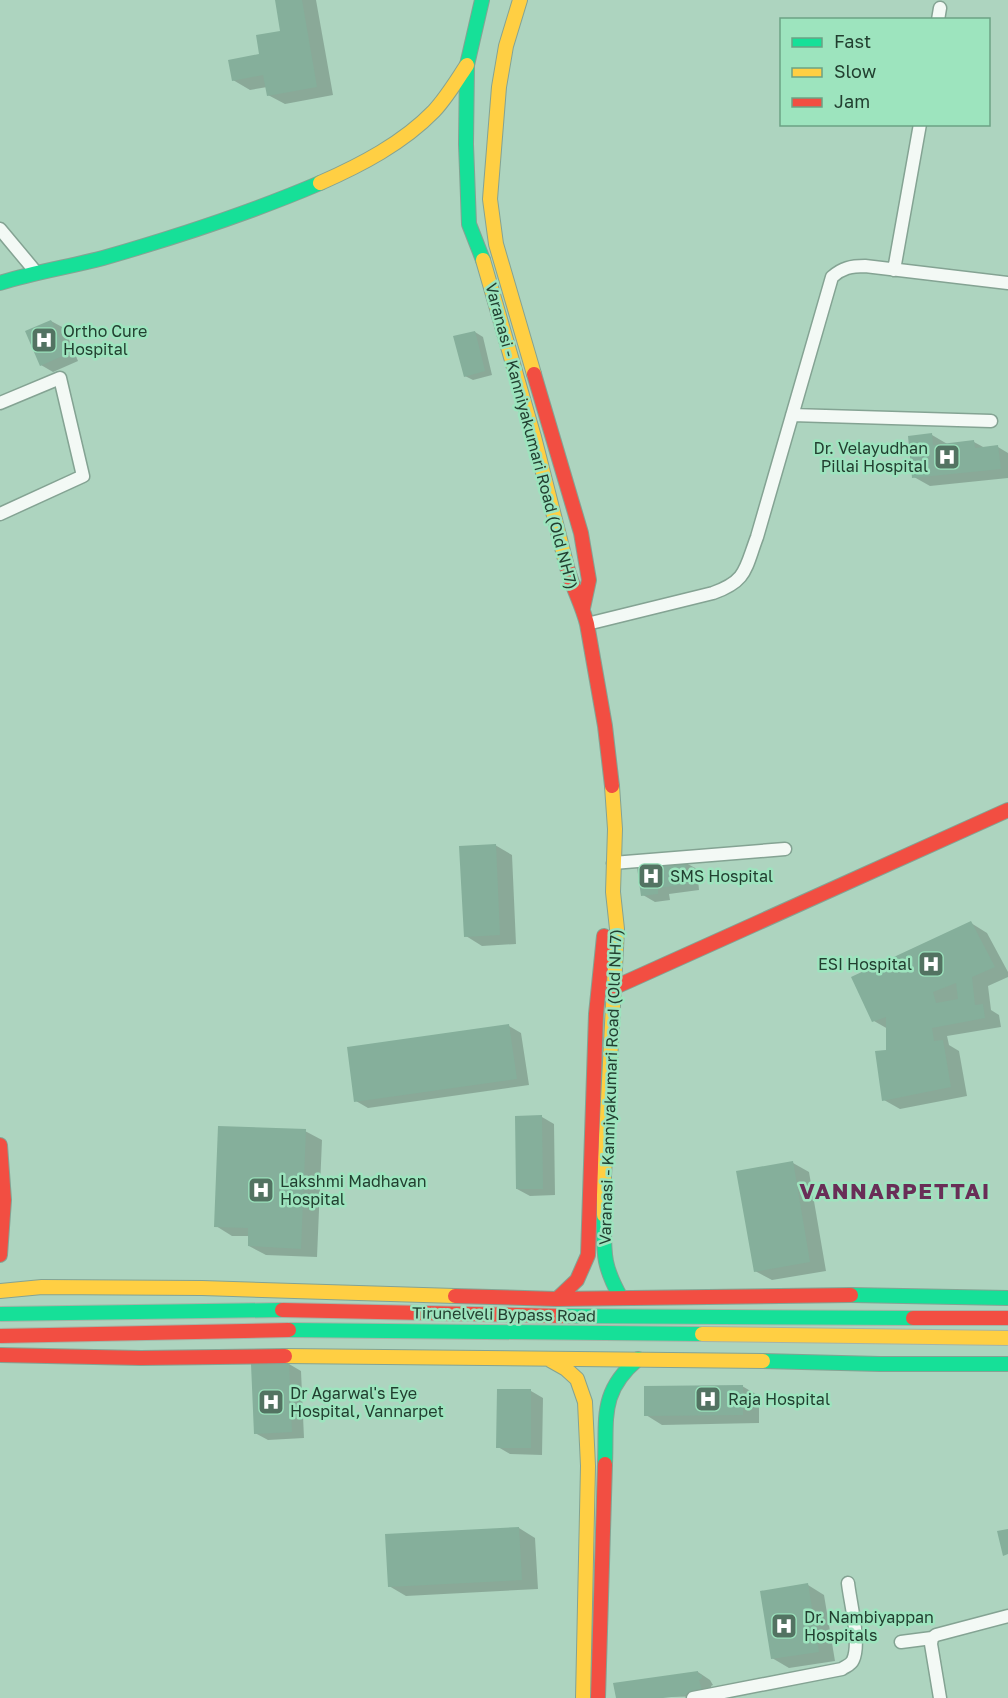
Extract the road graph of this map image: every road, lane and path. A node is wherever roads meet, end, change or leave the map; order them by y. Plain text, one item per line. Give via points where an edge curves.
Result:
1 (483, 0) edge
2 (520, 0) edge
3 (467, 65) junction
4 (920, 126) edge
5 (0, 229) edge
6 (894, 270) junction
7 (35, 271) junction
8 (0, 283) edge
9 (1008, 283) edge
10 (0, 403) edge
11 (792, 415) junction
12 (991, 421) dead end
13 (0, 514) edge
14 (582, 608) junction
15 (587, 624) junction
16 (1008, 810) edge
17 (785, 849) dead end
18 (613, 863) junction
19 (612, 909) junction
20 (613, 988) junction
21 (0, 1145) edge
22 (0, 1256) edge
23 (0, 1291) edge
24 (725, 1296) junction
25 (486, 1297) junction
26 (621, 1298) junction
27 (1008, 1298) edge
28 (557, 1299) junction
29 (0, 1314) edge
30 (1008, 1318) edge
31 (0, 1336) edge
32 (1008, 1338) edge
33 (0, 1355) edge
34 (490, 1358) junction
35 (549, 1359) junction
36 (638, 1359) junction
37 (723, 1360) junction
38 (1008, 1364) edge
39 (848, 1583) dead end
40 (1008, 1616) edge
41 (932, 1638) junction
42 (901, 1642) dead end
43 (583, 1698) edge
44 (598, 1698) edge
45 (693, 1698) edge
46 (940, 1698) edge

1 - 3 main road, Varanasi - Kanniyakumari Road (Old NH7)
2 - 14 main road, Varanasi - Kanniyakumari Road (Old NH7) via 499,87 490,199 496,244 581,533 590,580
3 - 7 main road via 434,111 414,128 364,163 329,180 139,248
3 - 14 main road, Varanasi - Kanniyakumari Road (Old NH7) via 469,224 488,274 571,585
4 - 6 street
5 - 7 street
6 - 9 street
6 - 11 street via 852,266 832,277
7 - 8 main road
10 - 13 street via 60,378 83,476
11 - 12 street
11 - 15 street via 742,577 731,587 713,593
14 - 15 main road, Varanasi - Kanniyakumari Road (Old NH7)
15 - 18 main road, Varanasi - Kanniyakumari Road (Old NH7) via 608,742 615,828
16 - 20 main road
17 - 18 street
18 - 19 main road, Varanasi - Kanniyakumari Road (Old NH7)
19 - 20 main road, Varanasi - Kanniyakumari Road (Old NH7) via 617,929
19 - 28 main road, Varanasi - Kanniyakumari Road (Old NH7) via 605,927 596,1014 588,1255 575,1286
20 - 26 main road, Varanasi - Kanniyakumari Road (Old NH7) via 604,1257
21 - 22 main road via 4,1205
23 - 25 main road via 42,1287 202,1288
24 - 26 main road
24 - 27 main road
24 - 37 main road via 744,1308 744,1329 742,1350
25 - 28 main road
25 - 34 main road via 463,1309 462,1340 474,1352
26 - 28 main road
29 - 30 main road, Tirunelveli Bypass Road, bridge via 318,1310 588,1317
31 - 32 main road, Tirunelveli Bypass Road, bridge via 315,1330
33 - 34 main road
34 - 35 main road
35 - 36 main road
35 - 43 main road via 577,1379 585,1402 588,1488
36 - 37 main road
36 - 44 main road via 622,1372 607,1402
37 - 38 main road
39 - 45 street via 855,1644 850,1664 842,1669
40 - 41 street
41 - 42 street
41 - 46 street

